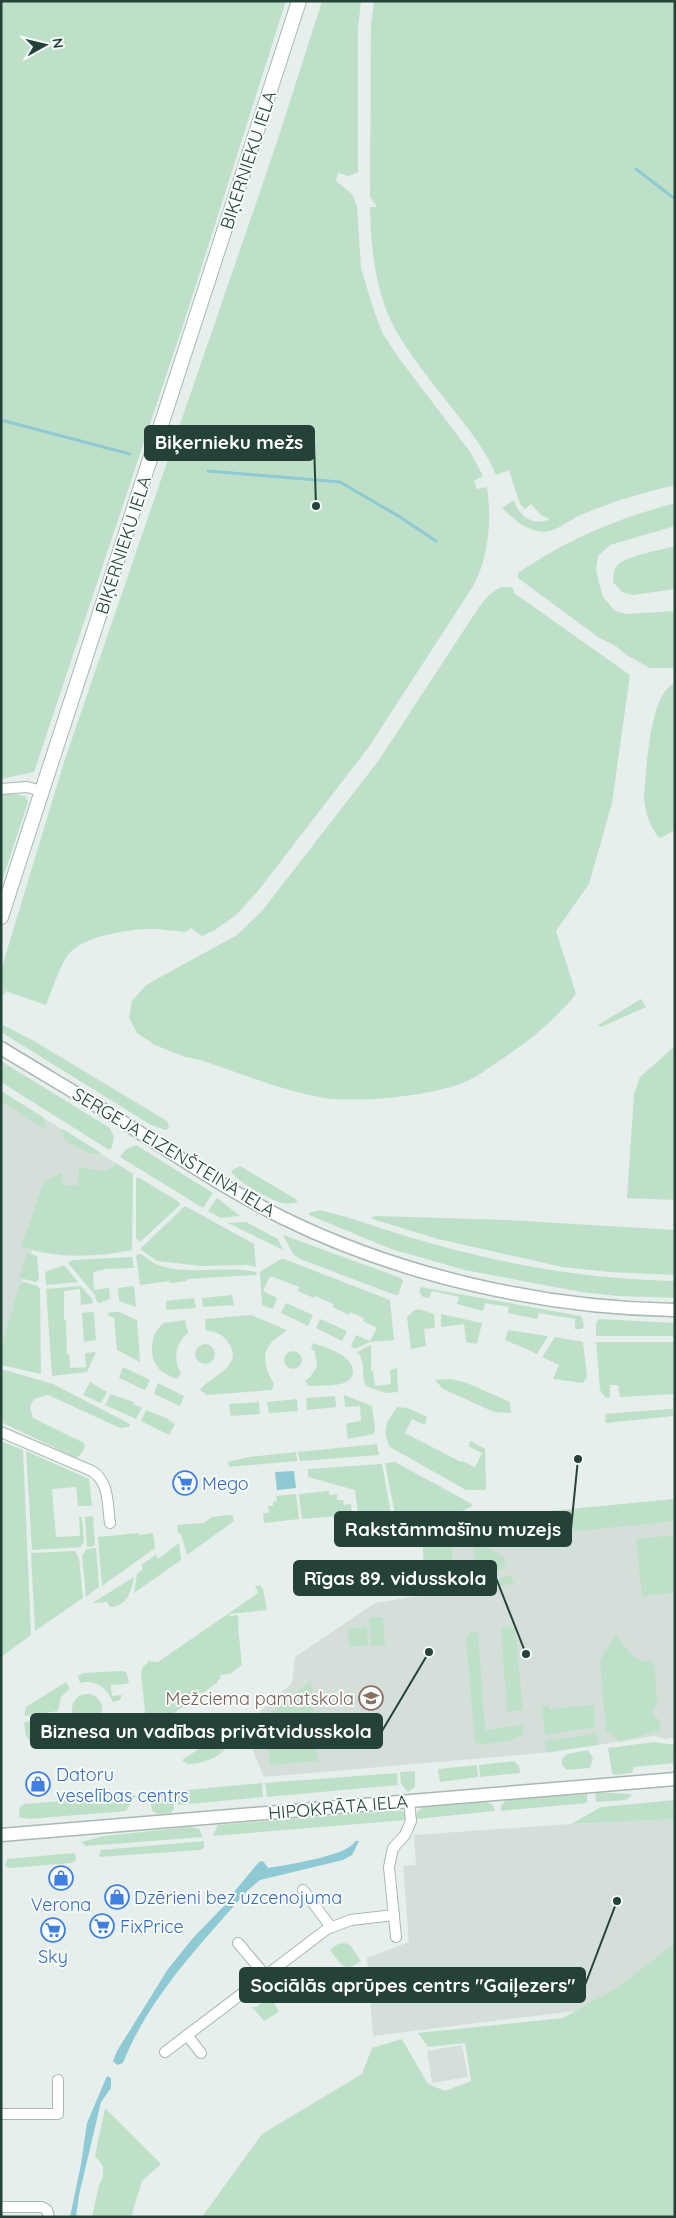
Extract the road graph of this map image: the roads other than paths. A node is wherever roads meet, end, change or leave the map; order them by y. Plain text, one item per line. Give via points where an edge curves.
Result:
1 (299, 1) edge
2 (1, 789) edge
3 (42, 791) junction
4 (1, 917) edge
5 (1, 1048) edge
6 (675, 1310) edge
7 (1, 1432) edge
8 (110, 1523) dead end
9 (675, 1779) edge
10 (409, 1801) junction
11 (1, 1835) edge
12 (303, 1890) dead end
13 (394, 1915) junction
14 (331, 1927) junction
15 (396, 1937) dead end
16 (238, 1943) dead end
17 (266, 1976) junction
18 (187, 2035) junction
19 (165, 2052) dead end
20 (201, 2053) dead end
21 (58, 2080) dead end
22 (1, 2114) edge
23 (1, 2207) edge
24 (49, 2217) edge

1 - 3 main road, BIĶERNIEKU IELA
2 - 3 street via 27,787
3 - 4 main road, BIĶERNIEKU IELA
5 - 6 street, SERGEJA EIZENŠTEINA IELA via 221,1184 334,1240 415,1269 478,1285 592,1306
7 - 8 street via 100,1476 105,1484
9 - 10 street, HIPOKRĀTA IELA
10 - 11 street, HIPOKRĀTA IELA
10 - 13 street via 411,1821 394,1848 389,1867
12 - 14 street
13 - 14 street via 352,1920
13 - 15 street
14 - 17 street
16 - 17 street
17 - 18 street
18 - 19 street
18 - 20 street
21 - 22 street via 58,2114
23 - 24 street via 42,2207

